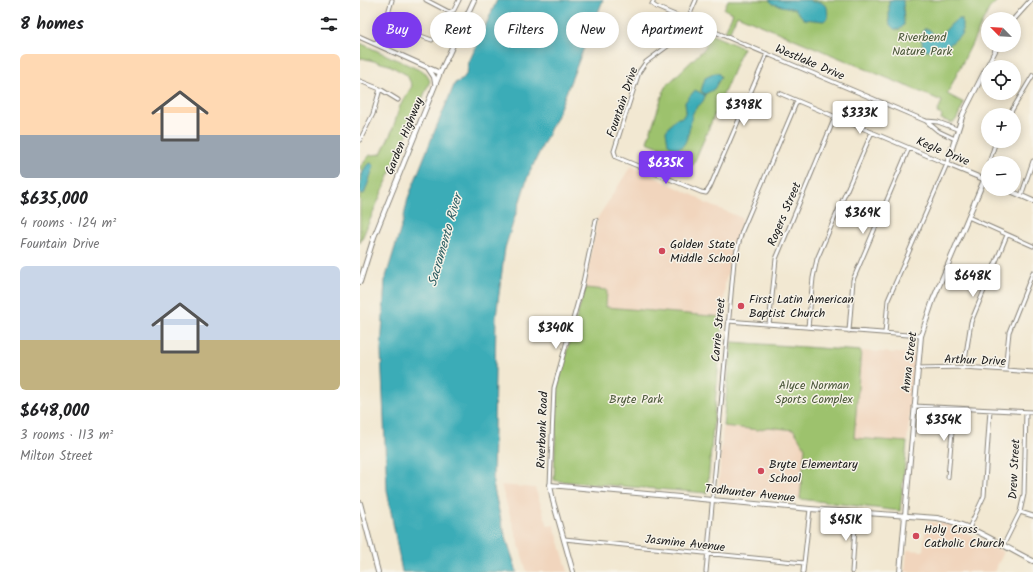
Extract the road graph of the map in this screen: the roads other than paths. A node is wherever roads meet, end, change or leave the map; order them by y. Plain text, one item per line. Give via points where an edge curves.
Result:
1 (392, 0) edge
2 (426, 0) edge
3 (459, 0) edge
4 (474, 0) edge
5 (696, 0) edge
6 (1031, 0) edge
7 (653, 2) edge
8 (388, 12) edge
9 (672, 12) edge
10 (691, 12) edge
11 (1020, 12) edge
12 (717, 33) edge
13 (360, 37) edge
14 (372, 42) edge
15 (385, 48) edge
16 (665, 48) edge
17 (994, 52) edge
18 (767, 54) junction
19 (427, 66) junction
20 (440, 73) junction
21 (1033, 75) edge
22 (360, 81) edge
23 (435, 85) junction
24 (380, 89) junction
25 (779, 93) dead end
26 (398, 100) dead end
27 (797, 101) junction
28 (1013, 108) edge
29 (835, 117) junction
30 (926, 121) junction
31 (941, 124) junction
32 (957, 129) junction
33 (938, 131) junction
34 (872, 132) junction
35 (955, 139) junction
36 (360, 140) edge
37 (909, 148) junction
38 (1033, 161) edge
39 (947, 164) junction
40 (981, 179) edge
41 (981, 191) edge
42 (1021, 196) joint
43 (1033, 201) edge
44 (968, 217) junction
45 (596, 220) dead end
46 (1007, 235) junction
47 (1033, 246) edge
48 (1033, 272) edge
49 (360, 282) edge
50 (728, 321) junction
51 (769, 324) junction
52 (808, 327) junction
53 (849, 331) junction
54 (885, 333) junction
55 (921, 336) junction
56 (964, 367) junction
57 (917, 368) junction
58 (1005, 370) junction
59 (1033, 372) edge
60 (914, 406) junction
61 (954, 409) junction
62 (990, 410) junction
63 (1026, 412) junction
64 (1033, 412) edge
65 (948, 477) dead end
66 (550, 485) junction
67 (713, 499) junction
68 (360, 503) edge
69 (810, 509) junction
70 (1020, 512) junction
71 (856, 513) junction
72 (904, 515) junction
73 (1033, 516) edge
74 (969, 528) junction
75 (564, 539) junction
76 (1003, 546) junction
77 (708, 554) junction
78 (1033, 561) edge
79 (804, 563) junction
80 (378, 572) edge
81 (573, 572) edge
82 (706, 572) edge
83 (803, 572) edge
84 (852, 572) edge
85 (900, 572) edge

1 - 8 street
2 - 3 street via 449,12 453,11
4 - 20 street, Garden Highway
5 - 10 street, Fountain Drive
6 - 11 street
7 - 9 street, Westlake Drive
12 - 18 street, Westlake Drive
13 - 14 street
15 - 19 street
16 - 18 street, Fountain Drive via 646,62 639,72 614,151 616,156 701,192 706,192
17 - 32 street
18 - 30 street, Westlake Drive
19 - 20 street
19 - 23 street via 435,78
20 - 23 street, Garden Highway
21 - 28 street
22 - 24 street
23 - 49 street, Garden Highway via 374,237
24 - 26 street
24 - 36 street via 373,114
25 - 27 street, Kegle Drive
27 - 29 street, Kegle Drive
27 - 50 street, Carrie Street via 739,239 734,261
29 - 34 street, Kegle Drive
29 - 51 street, Rogers Street via 776,259
30 - 31 street, Westlake Drive
30 - 33 street, Westlake Drive
31 - 32 street, Westlake Drive
31 - 33 street
32 - 35 street
33 - 35 street, Westlake Drive
34 - 37 street, Kegle Drive
34 - 52 street via 817,259
35 - 39 street
37 - 39 street, Kegle Drive
37 - 53 street via 853,280
38 - 42 street
39 - 40 street, Kegle Drive
39 - 54 street via 888,300
41 - 44 street, Anna Street
42 - 43 street
44 - 46 street
44 - 55 street, Anna Street via 931,305
45 - 66 street, Riverbank Road via 582,287 554,388
46 - 47 street
46 - 56 street via 971,322
48 - 58 street via 1009,332
50 - 51 street
50 - 67 street, Carrie Street
51 - 52 street
52 - 53 street
53 - 54 street
54 - 55 street
55 - 57 street, Anna Street
56 - 57 street, Arthur Drive
56 - 58 street, Arthur Drive
57 - 60 street, Anna Street
58 - 59 street, Arthur Drive
60 - 61 street
60 - 72 street, Anna Street
61 - 62 street
61 - 65 street
62 - 63 street
62 - 74 street via 984,496
63 - 64 street
63 - 70 street, Drew Street via 1024,494
66 - 67 street, Todhunter Avenue
66 - 75 street, Riverbank Road
67 - 69 street, Todhunter Avenue
67 - 77 street, Carrie Street
68 - 80 street
69 - 71 street, Todhunter Avenue
69 - 79 street
70 - 73 street
70 - 76 street, Drew Street
71 - 72 street, Todhunter Avenue
71 - 84 street
72 - 74 street, Todhunter Avenue via 950,520
72 - 85 street, Anna Street
74 - 76 street, Todhunter Avenue
75 - 77 street, Jasmine Avenue
75 - 81 street, Riverbank Road
76 - 78 street, Todhunter Avenue
77 - 79 street, Jasmine Avenue
77 - 82 street, Carrie Street
79 - 83 street

